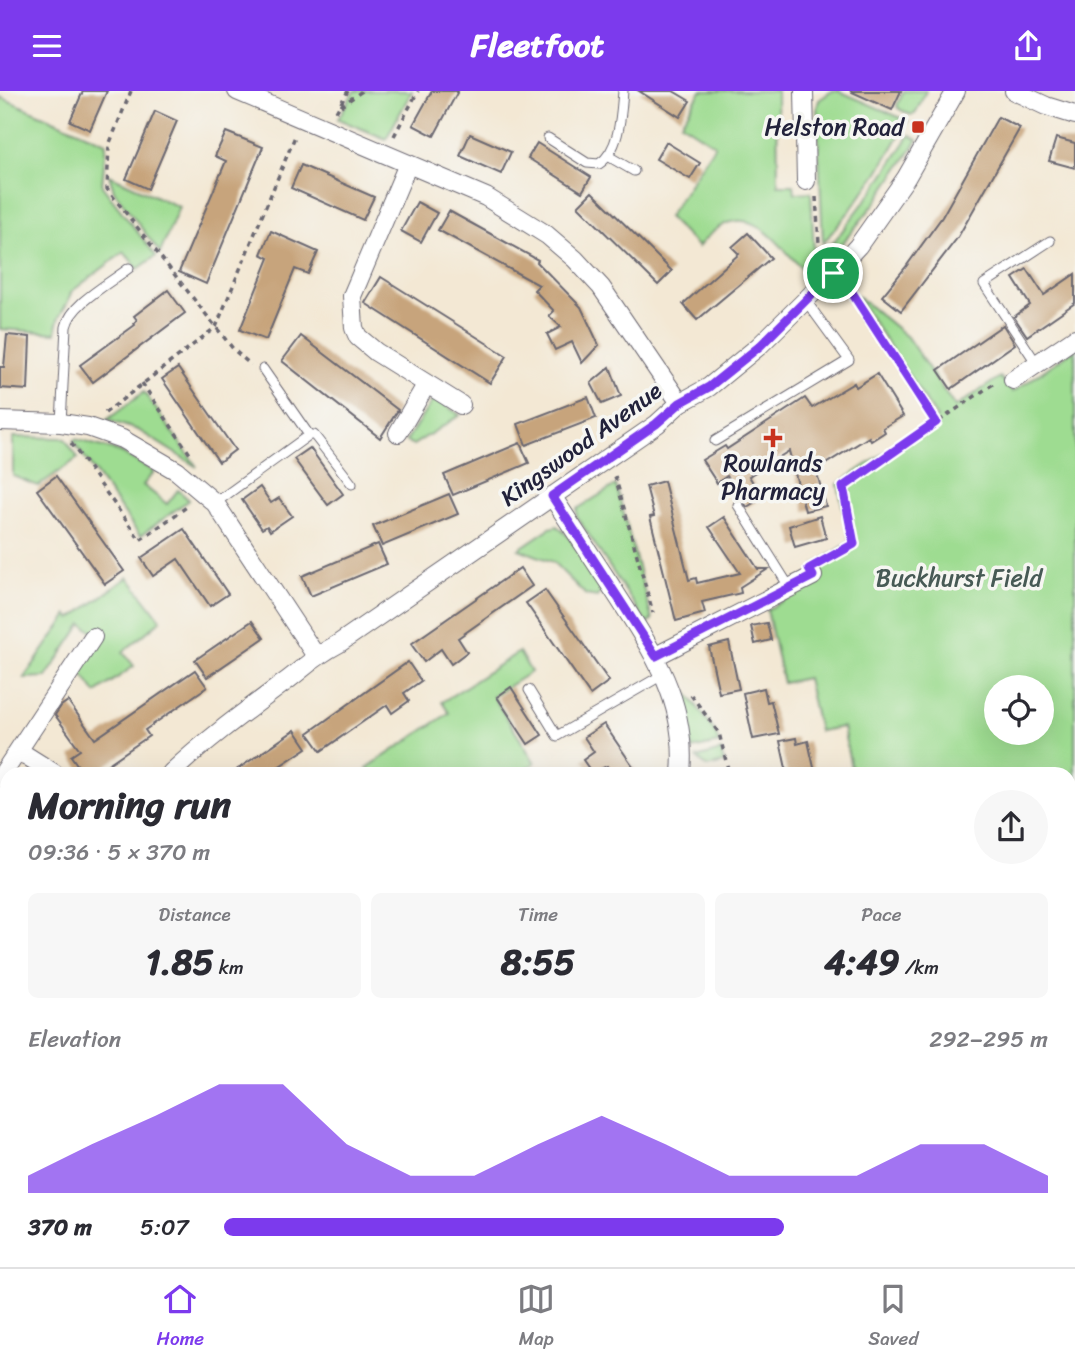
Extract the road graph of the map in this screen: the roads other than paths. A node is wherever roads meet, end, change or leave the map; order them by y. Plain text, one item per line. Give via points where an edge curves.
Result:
1 (237, 91) edge
2 (623, 91) edge
3 (804, 91) edge
4 (957, 91) edge
5 (1014, 91) edge
6 (1075, 115) edge
7 (548, 138) dead end
8 (608, 156) junction
9 (408, 164) junction
10 (634, 171) dead end
11 (806, 181) road end
12 (1050, 241) dead end
13 (129, 268) dead end
14 (806, 302) junction
15 (1075, 338) edge
16 (1037, 364) junction
17 (263, 369) road end
18 (1013, 380) road end
19 (426, 385) junction
20 (680, 403) junction
21 (461, 405) dead end
22 (0, 421) edge
23 (64, 423) junction
24 (398, 433) dead end
25 (309, 435) junction
26 (715, 441) dead end
27 (352, 484) dead end
28 (552, 496) junction
29 (209, 499) junction
30 (738, 505) dead end
31 (813, 576) road end
32 (790, 588) junction
33 (93, 637) dead end
34 (316, 656) junction
35 (656, 656) junction
36 (664, 674) junction
37 (529, 689) dead end
38 (19, 751) junction
39 (8, 767) edge
40 (44, 767) edge
41 (177, 767) edge
42 (682, 767) edge

1 - 9 street
2 - 8 lane
3 - 11 street
4 - 14 street, Kingswood Avenue via 906,178 858,246
5 - 6 street
7 - 8 lane via 587,163 599,164
8 - 10 lane
9 - 19 street via 352,296 352,317 358,337
9 - 20 street via 486,197 547,235 601,287
12 - 16 lane via 984,284
13 - 23 lane via 68,317
14 - 20 street, Kingswood Avenue via 709,387
14 - 26 lane via 849,360
15 - 16 street
16 - 18 street
17 - 25 lane
19 - 21 street
19 - 24 street
20 - 28 street, Kingswood Avenue
22 - 23 street
23 - 29 street via 122,439 177,471
25 - 27 lane via 314,435
25 - 29 lane
28 - 34 street, Kingswood Avenue
28 - 35 street
29 - 34 street
30 - 32 lane
31 - 32 street
32 - 35 street
33 - 38 street
34 - 41 street, Kingswood Avenue
35 - 36 street
36 - 37 lane via 557,736
36 - 42 street via 681,732
38 - 39 street
38 - 40 street

